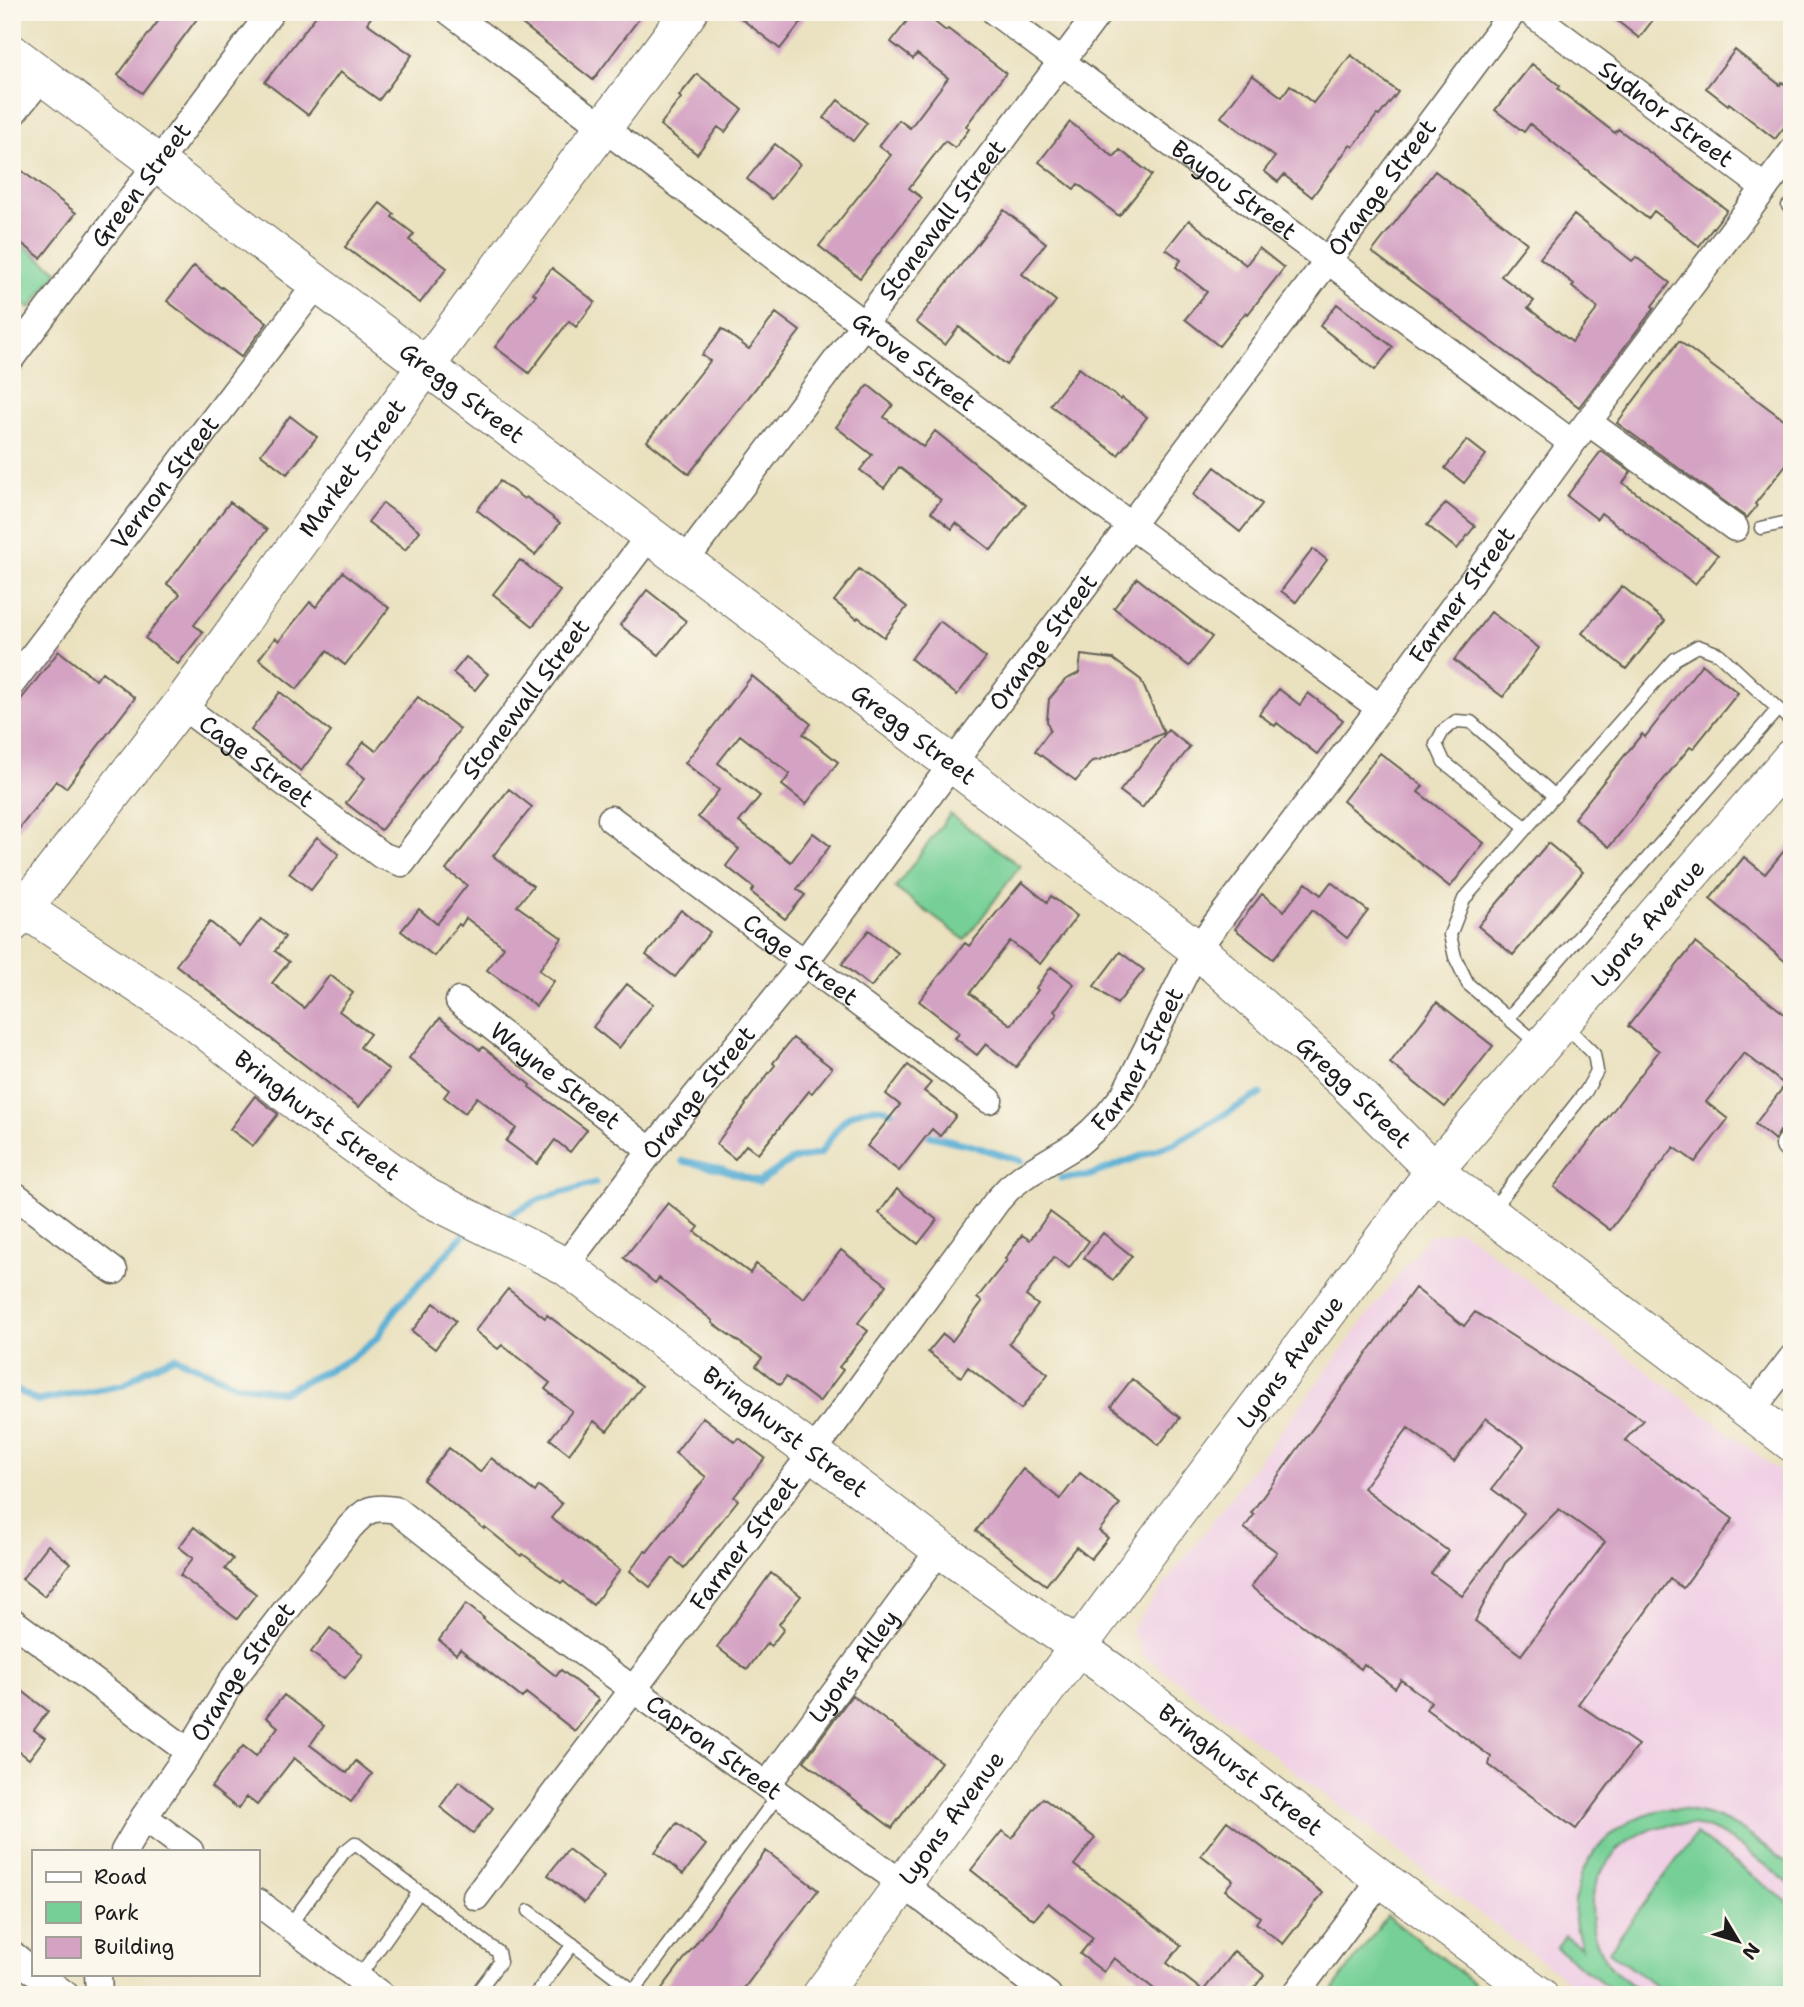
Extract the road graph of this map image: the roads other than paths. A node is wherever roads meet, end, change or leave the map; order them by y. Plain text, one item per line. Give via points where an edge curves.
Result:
1 (271, 12) edge
2 (450, 12) edge
3 (689, 12) edge
4 (995, 12) edge
5 (1099, 12) edge
6 (1513, 12) edge
7 (1530, 12) edge
8 (481, 21) edge
9 (12, 53) edge
10 (1062, 62) junction
11 (43, 76) junction
12 (12, 114) edge
13 (601, 128) junction
14 (1792, 152) edge
15 (157, 162) junction
16 (1765, 188) junction
17 (1328, 259) junction
18 (317, 284) junction
19 (864, 325) junction
20 (12, 357) edge
21 (426, 366) junction
22 (1580, 433) junction
23 (1792, 521) edge
24 (1130, 525) junction
25 (1735, 528) dead end
26 (1761, 528) dead end
27 (649, 536) junction
28 (684, 561) junction
29 (12, 683) edge
30 (181, 705) junction
31 (1380, 708) junction
32 (1778, 709) junction
33 (1792, 722) edge
34 (1792, 757) edge
35 (952, 763) junction
36 (1555, 796) junction
37 (611, 819) dead end
38 (1527, 828) junction
39 (402, 863) joint
40 (16, 911) edge
41 (1197, 949) junction
42 (804, 963) junction
43 (459, 1002) dead end
44 (1508, 1018) junction
45 (1552, 1034) junction
46 (989, 1100) dead end
47 (651, 1151) junction
48 (1434, 1171) junction
49 (12, 1193) edge
50 (1489, 1213) junction
51 (565, 1266) junction
52 (114, 1271) dead end
53 (1792, 1358) edge
54 (1751, 1412) junction
55 (1792, 1443) edge
56 (813, 1452) junction
57 (378, 1507) joint
58 (940, 1549) junction
59 (12, 1621) edge
60 (1078, 1647) junction
61 (634, 1689) junction
62 (189, 1752) junction
63 (773, 1789) junction
64 (144, 1816) junction
65 (125, 1850) edge
66 (189, 1850) edge
67 (1382, 1879) junction
68 (903, 1884) junction
69 (419, 1892) junction
70 (476, 1897) dead end
71 (259, 1904) edge
72 (529, 1911) dead end
73 (289, 1926) junction
74 (573, 1944) junction
75 (12, 1955) edge
76 (32, 1969) edge
77 (40, 1976) edge
78 (98, 1976) edge
79 (358, 1978) junction
80 (66, 1995) edge
81 (99, 1995) edge
82 (381, 1995) edge
83 (475, 1995) edge
84 (535, 1995) edge
85 (821, 1995) edge
86 (1048, 1995) edge
87 (1295, 1995) edge
88 (1539, 1995) edge

1 - 15 street, Green Street
2 - 8 street, Grove Street
3 - 13 street, Market Street
4 - 10 street, Bayou Street
5 - 10 street, Stonewall Street
6 - 17 street, Orange Street
7 - 16 street, Sydnor Street
8 - 13 street, Grove Street
9 - 11 street, Gregg Street
10 - 17 street, Bayou Street
10 - 19 street, Stonewall Street
11 - 12 street
11 - 15 street, Gregg Street
13 - 19 street, Grove Street
13 - 21 street, Market Street
14 - 16 street
15 - 18 street, Gregg Street
15 - 20 street, Green Street
16 - 22 street, Farmer Street
17 - 22 street, Bayou Street
17 - 24 street, Orange Street
18 - 21 street, Gregg Street
18 - 29 street, Vernon Street
19 - 24 street, Grove Street
19 - 28 street, Stonewall Street
21 - 27 street, Gregg Street
21 - 30 street, Market Street
22 - 25 street, Bayou Street
22 - 31 street, Farmer Street
23 - 26 lane
24 - 31 street, Grove Street
24 - 35 street, Orange Street
27 - 28 street, Gregg Street
27 - 39 street, Stonewall Street
28 - 35 street, Gregg Street
30 - 39 street, Cage Street via 381,855
30 - 40 street, Market Street
31 - 41 street, Farmer Street
32 - 33 lane
32 - 36 lane via 1719,654 1698,646 1675,659
32 - 44 lane
34 - 45 street, Lyons Avenue
35 - 41 street, Gregg Street
35 - 42 street, Orange Street
36 - 38 lane
36 - 38 lane via 1471,722 1455,721 1443,731 1436,744 1444,762
37 - 42 street, Cage Street
38 - 44 lane via 1464,899 1450,935 1468,984
40 - 51 street, Bringhurst Street via 196,1023 427,1197
41 - 48 street, Gregg Street via 1346,1083
41 - 56 street, Farmer Street via 1124,1095 1092,1131 1024,1176 997,1201
42 - 46 street, Cage Street
42 - 47 street, Orange Street
43 - 47 street, Wayne Street
44 - 45 lane
45 - 48 street, Lyons Avenue
45 - 50 lane via 1594,1054 1597,1071
47 - 51 street, Orange Street
48 - 50 street, Gregg Street
48 - 60 street, Lyons Avenue
49 - 52 street
50 - 54 street, Gregg Street
51 - 56 street, Bringhurst Street
53 - 54 street
54 - 55 street, Gregg Street
56 - 58 street, Bringhurst Street
56 - 61 street, Farmer Street
57 - 61 street, Capron Street via 396,1510 511,1601
57 - 62 street, Orange Street via 363,1513 351,1527 241,1668
58 - 60 street, Bringhurst Street
58 - 63 street, Lyons Alley
59 - 62 street
60 - 67 street, Bringhurst Street
60 - 68 street, Lyons Avenue
61 - 63 street, Capron Street
61 - 70 street, Farmer Street
62 - 64 street, Orange Street
63 - 68 street, Capron Street
63 - 74 lane via 634,1992
64 - 65 street, Orange Street
64 - 66 street
67 - 87 street
67 - 88 street, Bringhurst Street
68 - 85 street, Lyons Avenue
68 - 86 street, Capron Street
69 - 73 lane via 355,1843
69 - 79 lane
69 - 83 lane via 498,1952 500,1962
71 - 73 street
72 - 74 lane
73 - 79 street
74 - 84 lane
75 - 76 street
77 - 80 street
78 - 81 street
79 - 82 street

